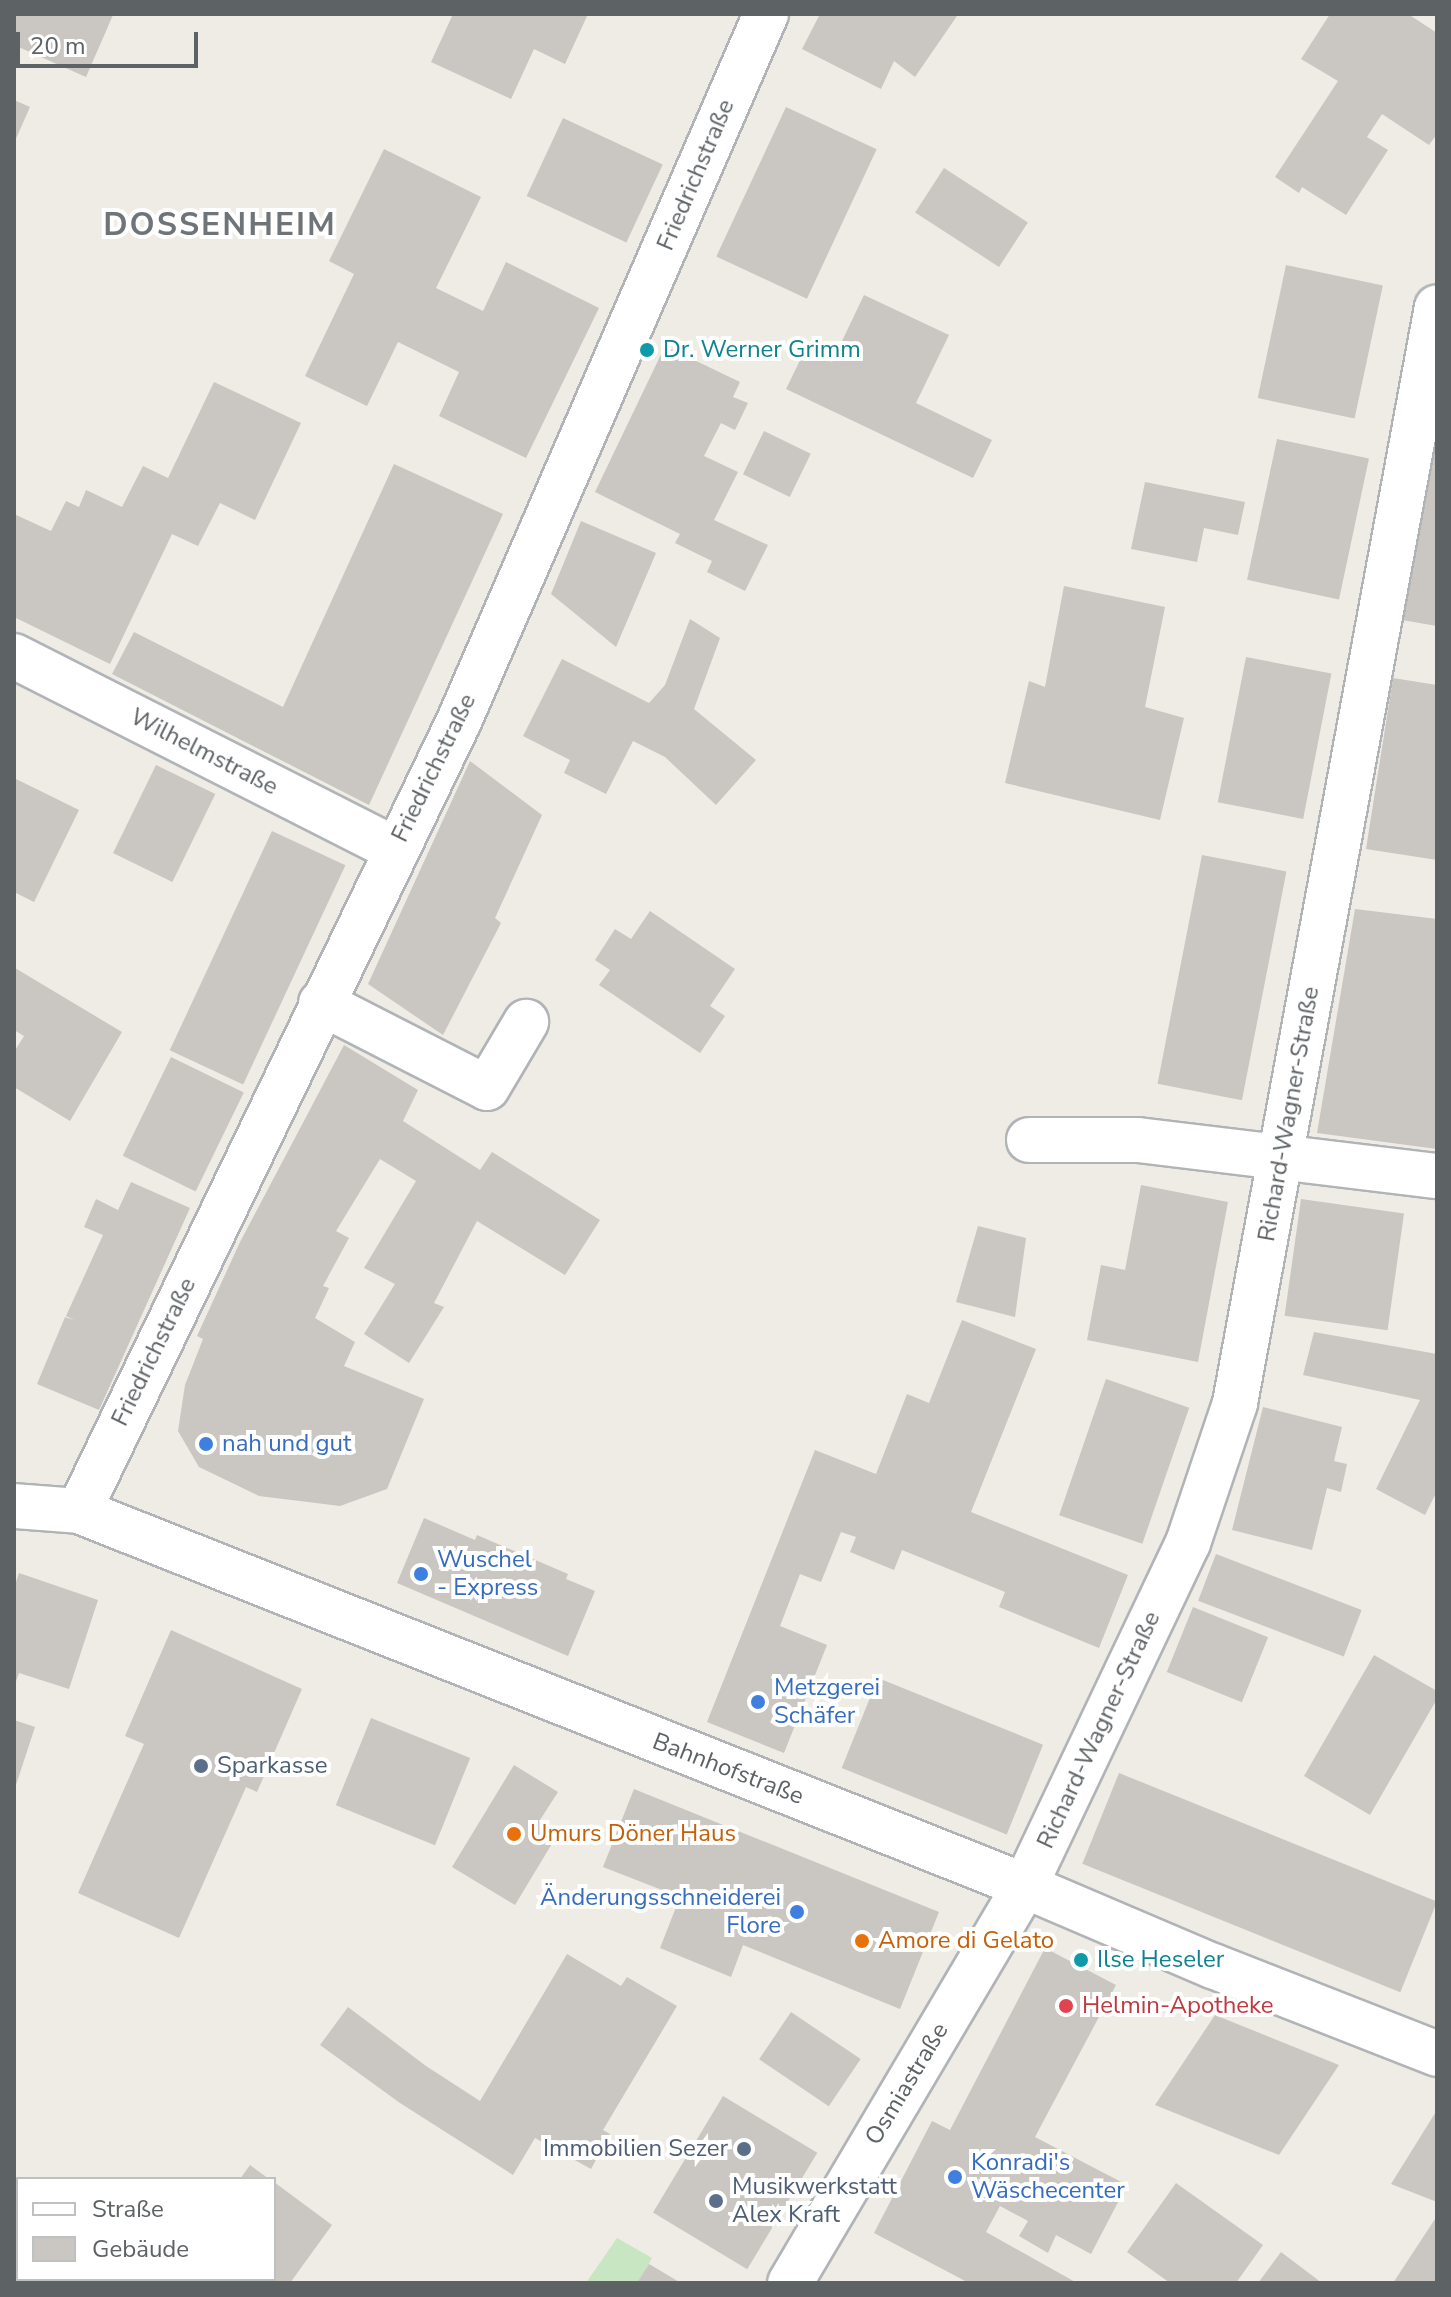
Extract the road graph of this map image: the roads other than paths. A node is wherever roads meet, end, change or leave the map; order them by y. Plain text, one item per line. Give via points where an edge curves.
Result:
1 (766, 14) edge
2 (1437, 307) edge
3 (14, 656) edge
4 (395, 849) junction
5 (321, 1003) junction
6 (526, 1022) dead end
7 (1029, 1140) dead end
8 (1282, 1159) junction
9 (1437, 1176) edge
10 (14, 1506) edge
11 (79, 1511) junction
12 (1025, 1886) junction
13 (1437, 2054) edge
14 (790, 2283) edge

1 - 4 street, Friedrichstraße via 459,721
2 - 8 street, Richard-Wagner-Straße
3 - 4 street, Wilhelmstraße
4 - 5 street, Friedrichstraße
5 - 6 street via 487,1088
5 - 11 street, Friedrichstraße
7 - 8 street via 1138,1140
8 - 9 street
8 - 12 street, Richard-Wagner-Straße via 1235,1403 1188,1543
10 - 11 street, Bahnhofstraße
11 - 12 street, Bahnhofstraße
12 - 13 street, Bahnhofstraße
12 - 14 street, Osmiastraße

